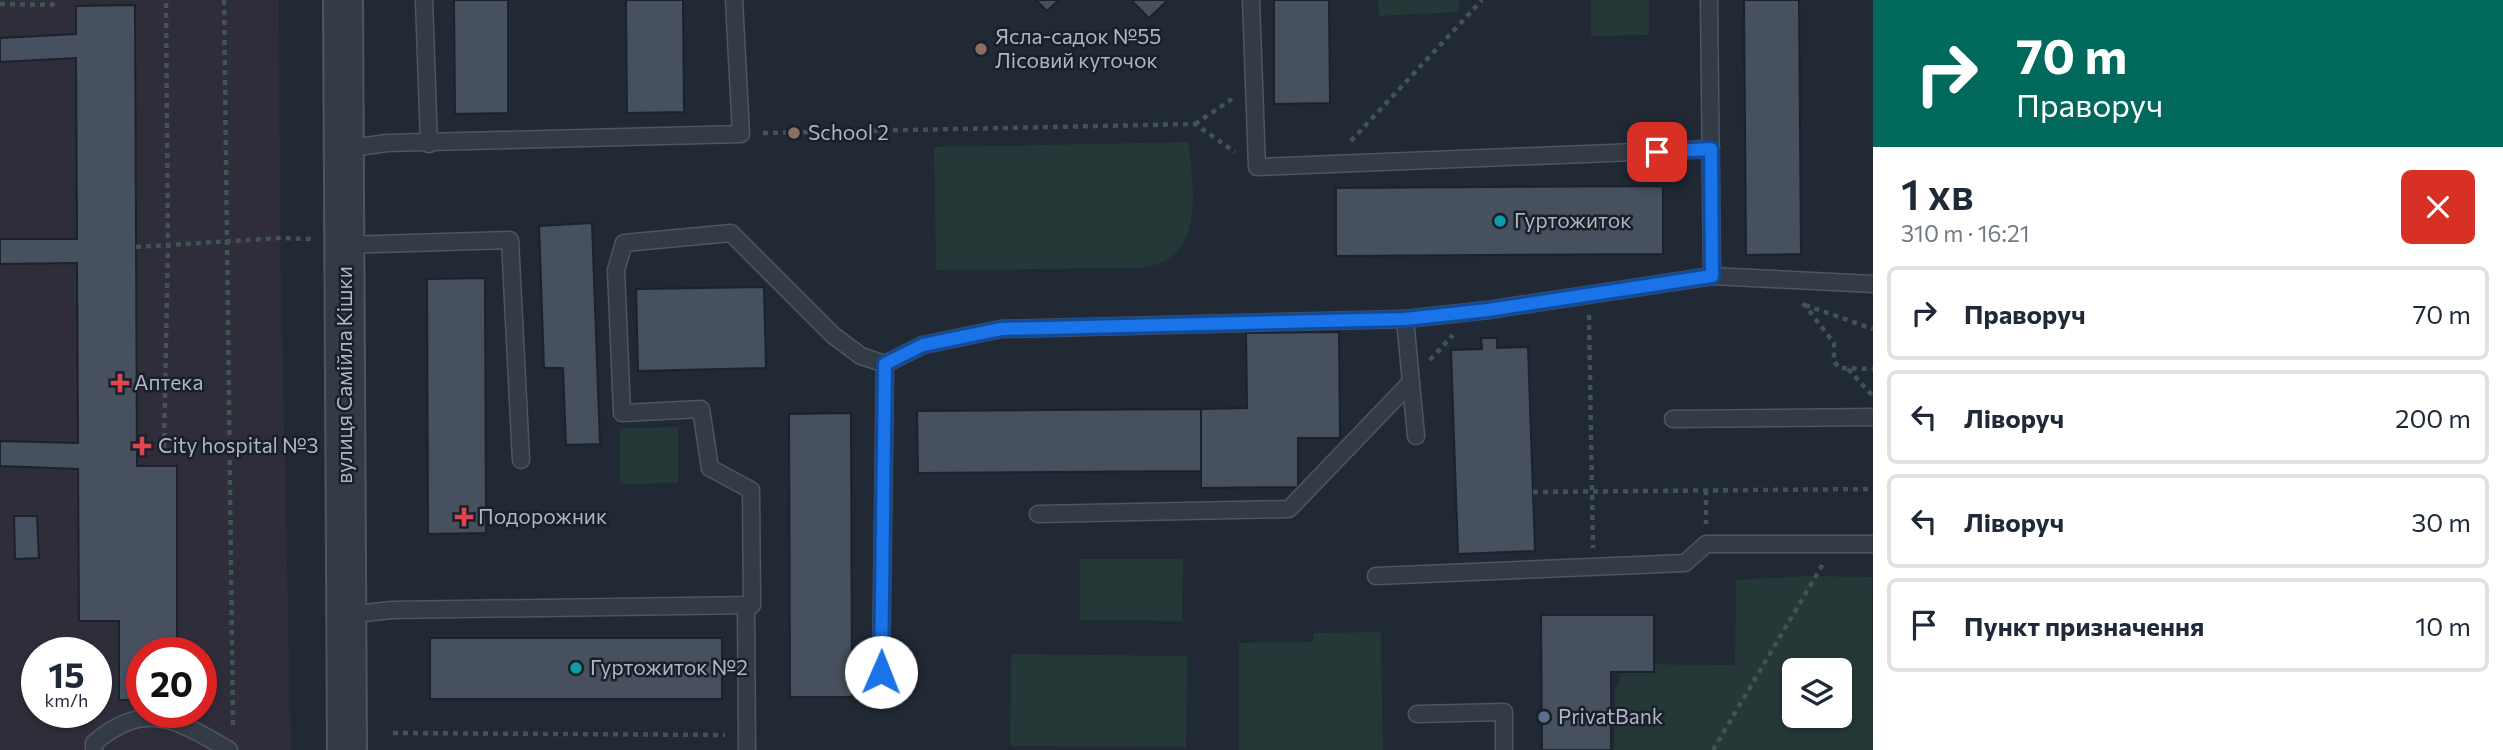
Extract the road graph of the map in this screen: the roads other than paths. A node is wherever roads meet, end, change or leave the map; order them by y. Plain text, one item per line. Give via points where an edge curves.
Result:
1 (343, 0) edge
2 (424, 0) edge
3 (734, 0) edge
4 (1251, 0) edge
5 (1709, 0) edge
6 (429, 144) junction
7 (344, 149) junction
8 (1711, 149) junction
9 (344, 242) junction
10 (1712, 276) junction
11 (1873, 284) edge
12 (1405, 319) junction
13 (885, 364) junction
14 (1411, 382) junction
15 (1873, 418) edge
16 (1674, 419) dead end
17 (1416, 436) dead end
18 (521, 460) dead end
19 (1038, 514) dead end
20 (1873, 544) edge
21 (1376, 576) dead end
22 (746, 606) junction
23 (346, 615) junction
24 (881, 672) dead end
25 (1417, 714) dead end
26 (747, 742) edge
27 (231, 743) edge
28 (94, 750) edge
29 (347, 750) edge
30 (1504, 750) edge

1 - 7 street, вулиця Самійла Кішки
2 - 6 lane
3 - 6 lane via 741,134
4 - 8 lane via 1257,167
5 - 8 lane
6 - 7 lane
7 - 9 street, вулиця Самійла Кішки
8 - 10 lane
9 - 18 lane via 510,240
9 - 23 street, вулиця Самійла Кішки
10 - 11 lane
10 - 12 lane
12 - 13 lane via 1001,329 923,345
12 - 14 lane
13 - 22 lane via 861,356 834,336 731,233 624,243 616,270 622,414 701,409 710,468 751,490 752,605
13 - 24 lane
14 - 17 lane
14 - 19 lane via 1289,509
15 - 16 lane
20 - 21 lane via 1706,544 1685,563
22 - 23 lane via 392,610
22 - 26 lane
23 - 29 street, вулиця Самійла Кішки
25 - 30 lane via 1504,712
27 - 28 lane via 170,719 149,719 112,728 94,743

